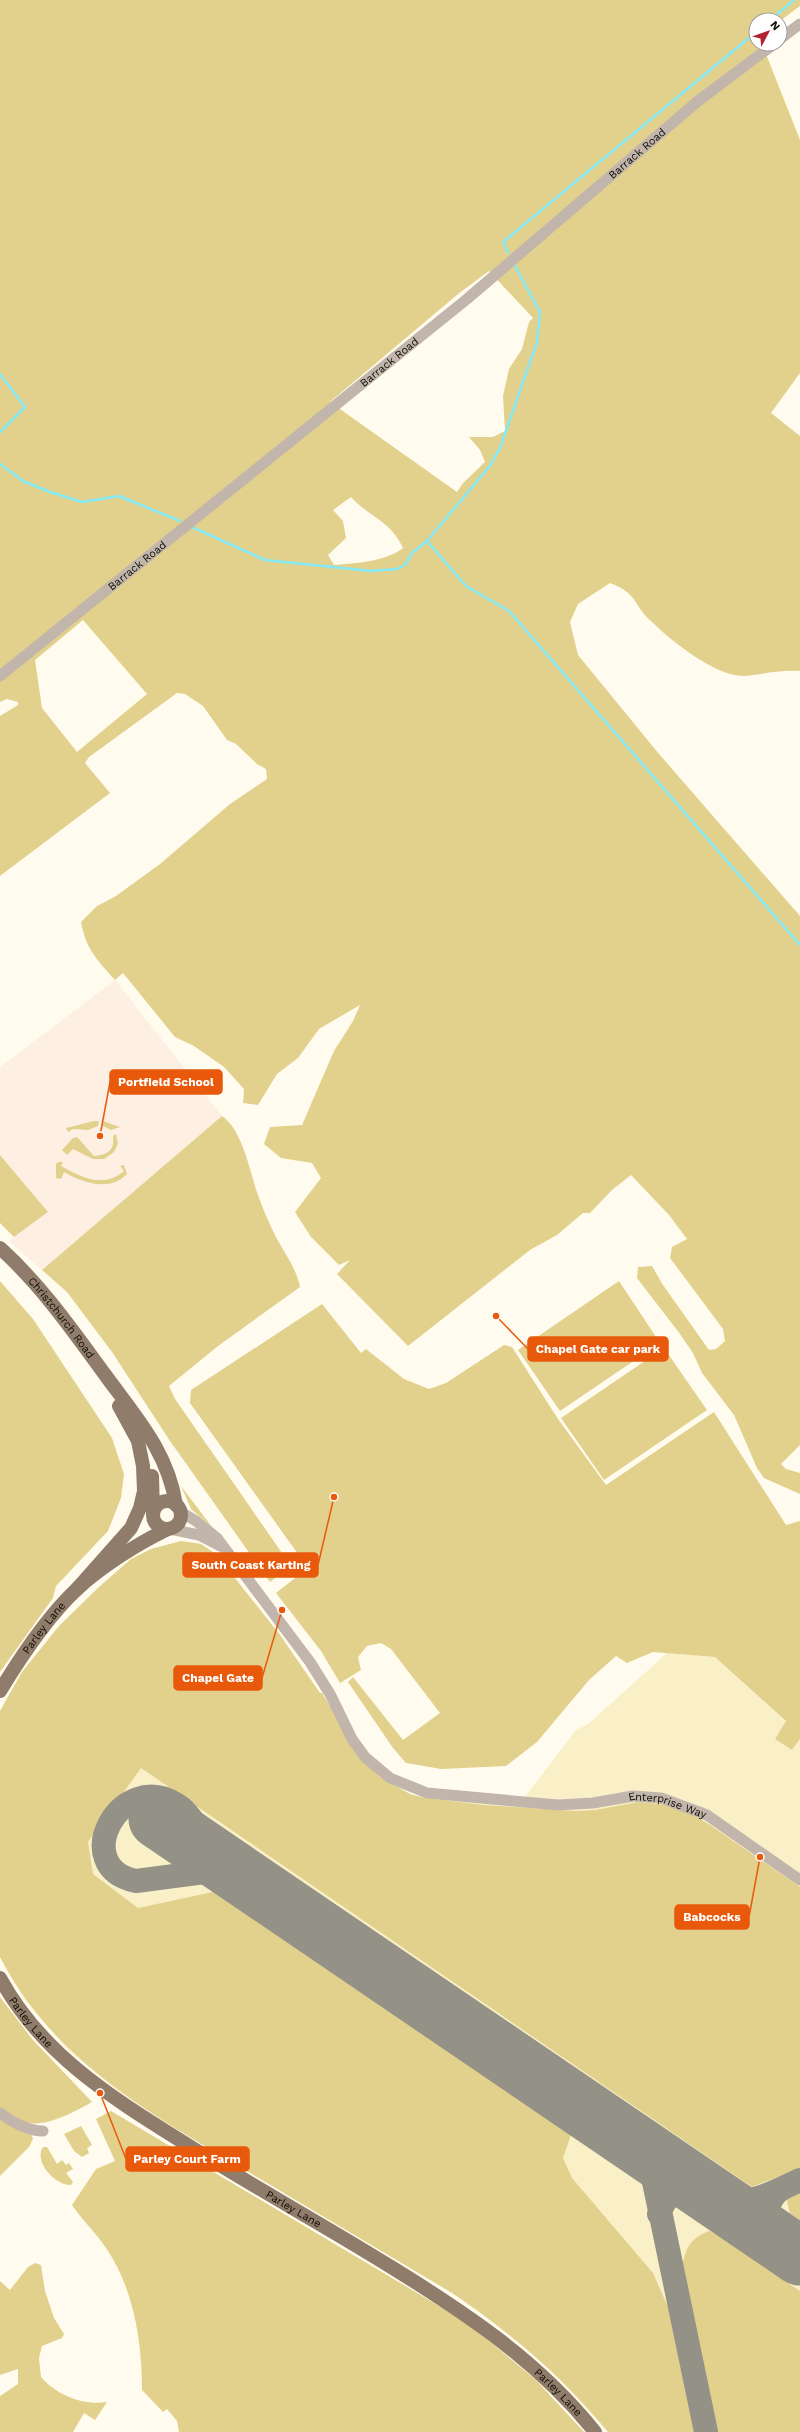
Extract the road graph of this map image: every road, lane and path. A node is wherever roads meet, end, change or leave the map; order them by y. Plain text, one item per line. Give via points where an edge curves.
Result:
1 (800, 24) edge
2 (788, 33) edge
3 (763, 52) edge
4 (0, 676) edge
5 (0, 1248) edge
6 (106, 1375) junction
7 (117, 1391) junction
8 (178, 1508) junction
9 (153, 1512) junction
10 (168, 1530) junction
11 (225, 1550) junction
12 (97, 1573) junction
13 (77, 1589) junction
14 (0, 1691) edge
15 (800, 1880) edge
16 (0, 1978) edge
17 (0, 2113) edge
18 (43, 2131) dead end
19 (595, 2432) edge

1 - 2 street
3 - 4 street, Barrack Road via 698,101 467,299
5 - 6 main road, Christchurch Road via 49,1299
6 - 7 main road, Christchurch Road
6 - 13 main road via 113,1396 138,1441 144,1491 137,1519 131,1528
7 - 8 main road, Christchurch Road via 153,1439
7 - 9 main road, Christchurch Road via 146,1446 152,1473
8 - 9 main road via 163,1502
8 - 10 main road via 180,1522
8 - 11 street, Enterprise Way via 211,1532
9 - 10 main road via 155,1523
9 - 12 main road, Parley Lane
10 - 11 street via 199,1535
10 - 12 main road, Parley Lane via 141,1543
11 - 15 street, Enterprise Way via 310,1662 330,1694 352,1739 365,1757 403,1785 428,1793 558,1804 593,1803 633,1796 661,1798 707,1815
12 - 13 main road, Parley Lane
13 - 14 main road, Parley Lane via 30,1646
16 - 19 main road, Parley Lane via 18,2008 39,2033 61,2056 112,2098 365,2251 487,2329 532,2364
17 - 18 street via 36,2131

